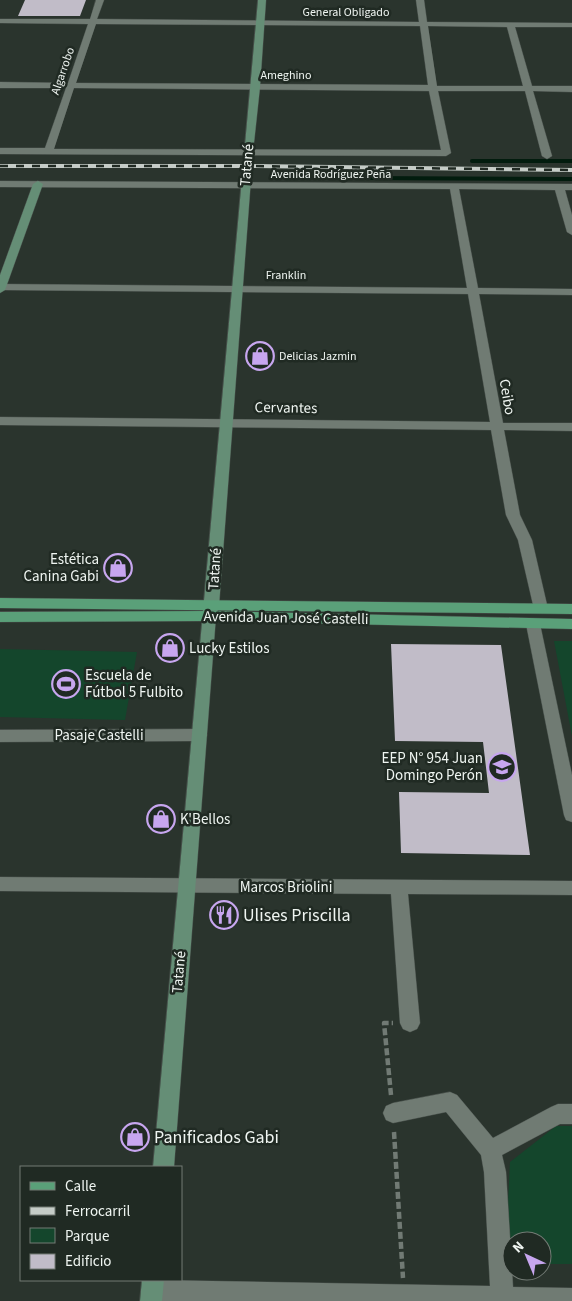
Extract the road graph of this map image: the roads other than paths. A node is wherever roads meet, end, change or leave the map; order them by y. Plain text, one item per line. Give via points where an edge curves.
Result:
1 (100, 0) edge
2 (262, 0) edge
3 (420, 0) edge
4 (0, 21) edge
5 (94, 21) junction
6 (260, 22) junction
7 (424, 23) junction
8 (510, 24) junction
9 (572, 24) edge
10 (0, 85) edge
11 (71, 86) junction
12 (256, 87) junction
13 (433, 88) junction
14 (528, 88) junction
15 (572, 89) edge
16 (0, 151) edge
17 (49, 151) junction
18 (248, 152) junction
19 (547, 156) dead end
20 (0, 184) edge
21 (38, 184) junction
22 (246, 186) junction
23 (454, 187) junction
24 (559, 187) junction
25 (572, 187) edge
26 (572, 232) edge
27 (0, 288) edge
28 (236, 288) junction
29 (472, 290) junction
30 (572, 292) edge
31 (0, 421) edge
32 (226, 423) junction
33 (496, 427) junction
34 (572, 427) edge
35 (0, 603) edge
36 (542, 609) junction
37 (572, 609) edge
38 (210, 611) junction
39 (0, 617) edge
40 (534, 624) junction
41 (572, 624) edge
42 (199, 735) junction
43 (0, 736) edge
44 (572, 816) edge
45 (0, 884) edge
46 (186, 886) junction
47 (399, 888) junction
48 (572, 888) edge
49 (410, 1023) road end
50 (393, 1113) road end
51 (572, 1114) edge
52 (490, 1150) junction
53 (162, 1166) edge
54 (152, 1291) edge
55 (502, 1298) junction
56 (572, 1299) edge

1 - 5 street, Algarrobo
2 - 6 street, Tatané
3 - 7 street
4 - 5 street, General Obligado
5 - 6 street, General Obligado
5 - 11 street, Algarrobo
6 - 7 street, General Obligado
6 - 12 street, Tatané
7 - 8 street, General Obligado
7 - 13 street
8 - 9 street, General Obligado
8 - 14 street
10 - 11 street, Ameghino
11 - 12 street, Ameghino
11 - 17 street, Algarrobo
12 - 13 street, Ameghino
12 - 18 street, Tatané
13 - 14 street, Ameghino
13 - 18 street, Avenida Rodríguez Peña via 446,152
14 - 15 street, Ameghino
14 - 19 street
16 - 17 street, Avenida Rodríguez Peña
17 - 18 street, Avenida Rodríguez Peña
18 - 22 street, Tatané
20 - 21 street, Avenida Rodríguez Peña
21 - 22 street, Avenida Rodríguez Peña
21 - 27 street
22 - 23 street, Avenida Rodríguez Peña
22 - 28 street, Tatané
23 - 24 street, Avenida Rodríguez Peña
23 - 29 street, Ceibo
24 - 25 street, Avenida Rodríguez Peña
24 - 26 street
27 - 28 street, Franklin
28 - 29 street, Franklin
28 - 32 street, Tatané
29 - 30 street, Franklin
29 - 33 street, Ceibo
31 - 32 street, Cervantes
32 - 33 street, Cervantes
32 - 38 street, Tatané
33 - 34 street, Cervantes
33 - 36 street, Ceibo via 512,515 525,540
35 - 38 main road, Avenida Juan José Castelli
36 - 37 main road, Avenida Juan José Castelli
36 - 38 main road, Avenida Juan José Castelli
38 - 39 main road, Avenida Juan José Castelli
38 - 40 main road, Avenida Juan José Castelli
38 - 42 street, Tatané
40 - 41 main road, Avenida Juan José Castelli
40 - 44 street
42 - 43 street, Pasaje Castelli
42 - 46 street, Tatané
45 - 46 street, Marcos Briolini
46 - 47 street, Marcos Briolini
46 - 53 street, Tatané
47 - 48 street, Marcos Briolini
47 - 49 street
50 - 52 street via 450,1102
51 - 52 street via 558,1114
52 - 55 street via 495,1172
54 - 55 street
55 - 56 street

